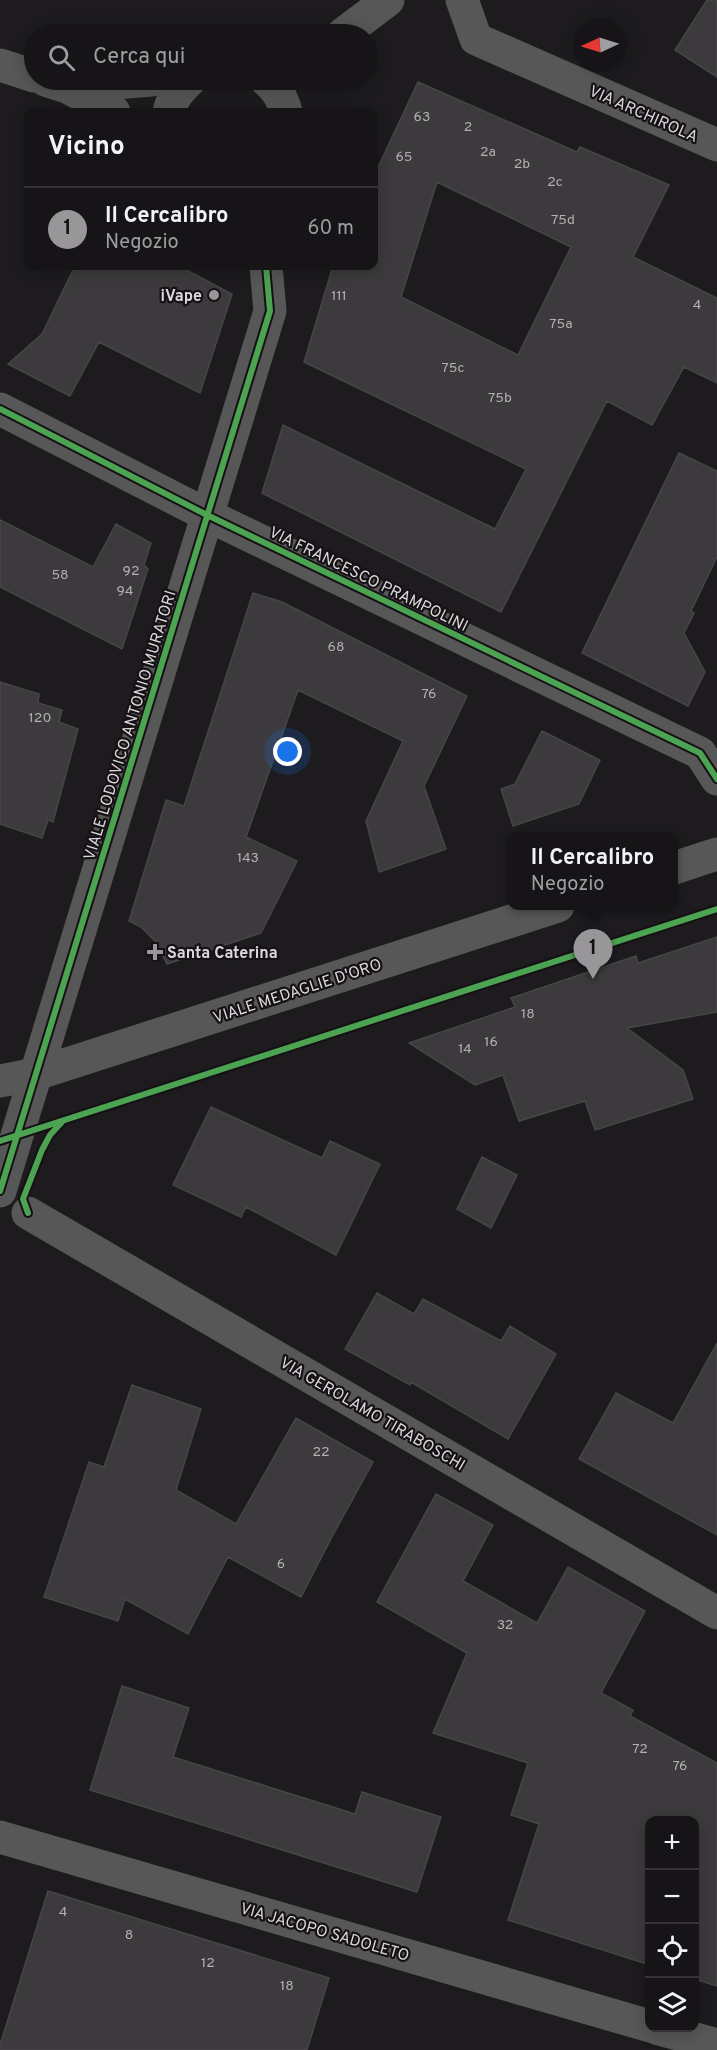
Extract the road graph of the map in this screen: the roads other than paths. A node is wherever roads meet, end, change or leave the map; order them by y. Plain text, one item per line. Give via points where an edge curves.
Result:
1 (388, 0) edge
2 (462, 0) edge
3 (357, 24) edge
4 (0, 65) edge
5 (24, 73) edge
6 (70, 90) edge
7 (179, 90) edge
8 (106, 108) edge
9 (170, 108) edge
10 (717, 145) edge
11 (266, 270) edge
12 (0, 409) edge
13 (207, 515) junction
14 (717, 779) edge
15 (717, 854) edge
16 (678, 867) edge
17 (546, 910) edge
18 (36, 1074) junction
19 (0, 1080) edge
20 (0, 1191) edge
21 (28, 1213) dead end
22 (717, 1613) edge
23 (0, 1837) edge
24 (645, 2025) edge
25 (670, 2032) edge
26 (717, 2045) edge

1 - 3 street
2 - 10 street, VIA ARCHIROLA via 476,39
4 - 5 street
6 - 8 street
7 - 9 street
11 - 13 street, VIALE LODOVICO ANTONIO MURATORI via 270,311
12 - 13 street, VIA FRANCESCO PRAMPOLINI
13 - 14 street, VIA FRANCESCO PRAMPOLINI via 700,753
13 - 18 street, VIALE LODOVICO ANTONIO MURATORI
15 - 16 street
17 - 18 street, VIALE MEDAGLIE D'ORO
18 - 19 street, VIALE MEDAGLIE D'ORO
18 - 20 street, VIALE LODOVICO ANTONIO MURATORI
21 - 22 street, VIA GEROLAMO TIRABOSCHI
23 - 24 street, VIA JACOPO SADOLETO
25 - 26 street

